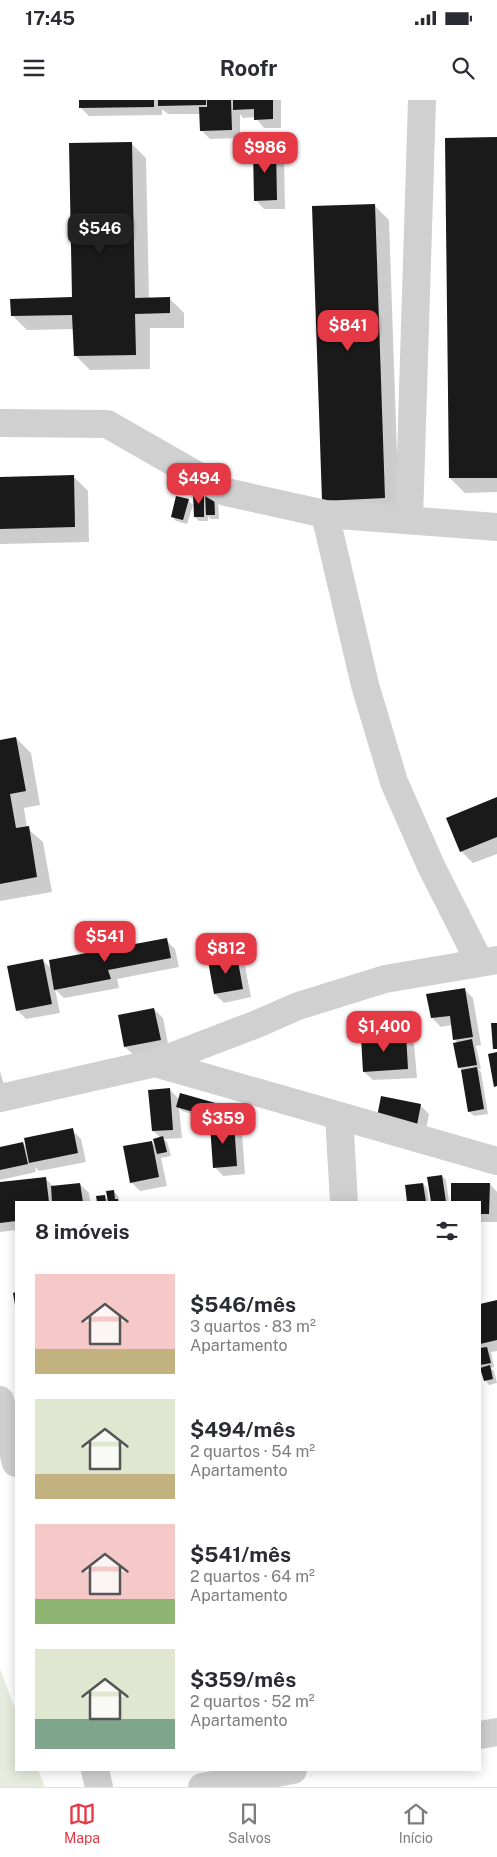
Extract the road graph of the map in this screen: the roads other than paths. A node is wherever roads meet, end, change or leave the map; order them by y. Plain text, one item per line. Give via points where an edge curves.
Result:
1 (422, 100) edge
2 (0, 423) edge
3 (325, 514) junction
4 (409, 520) junction
5 (497, 527) edge
6 (488, 962) edge
7 (156, 1063) junction
8 (0, 1098) edge
9 (339, 1116) junction
10 (497, 1161) edge
11 (344, 1201) edge
12 (0, 1400) edge
13 (15, 1459) edge
14 (497, 1732) edge
15 (481, 1735) edge
16 (95, 1771) edge
17 (288, 1771) edge
18 (99, 1787) edge
19 (202, 1787) edge

1 - 4 street
2 - 3 street via 108,424 226,492
3 - 4 street
3 - 6 street via 365,685 394,782 431,866
4 - 5 street
6 - 7 street via 385,980 298,1006
7 - 8 street
7 - 9 street
9 - 10 street
9 - 11 street
12 - 13 street
14 - 15 street
16 - 18 street
17 - 19 street

